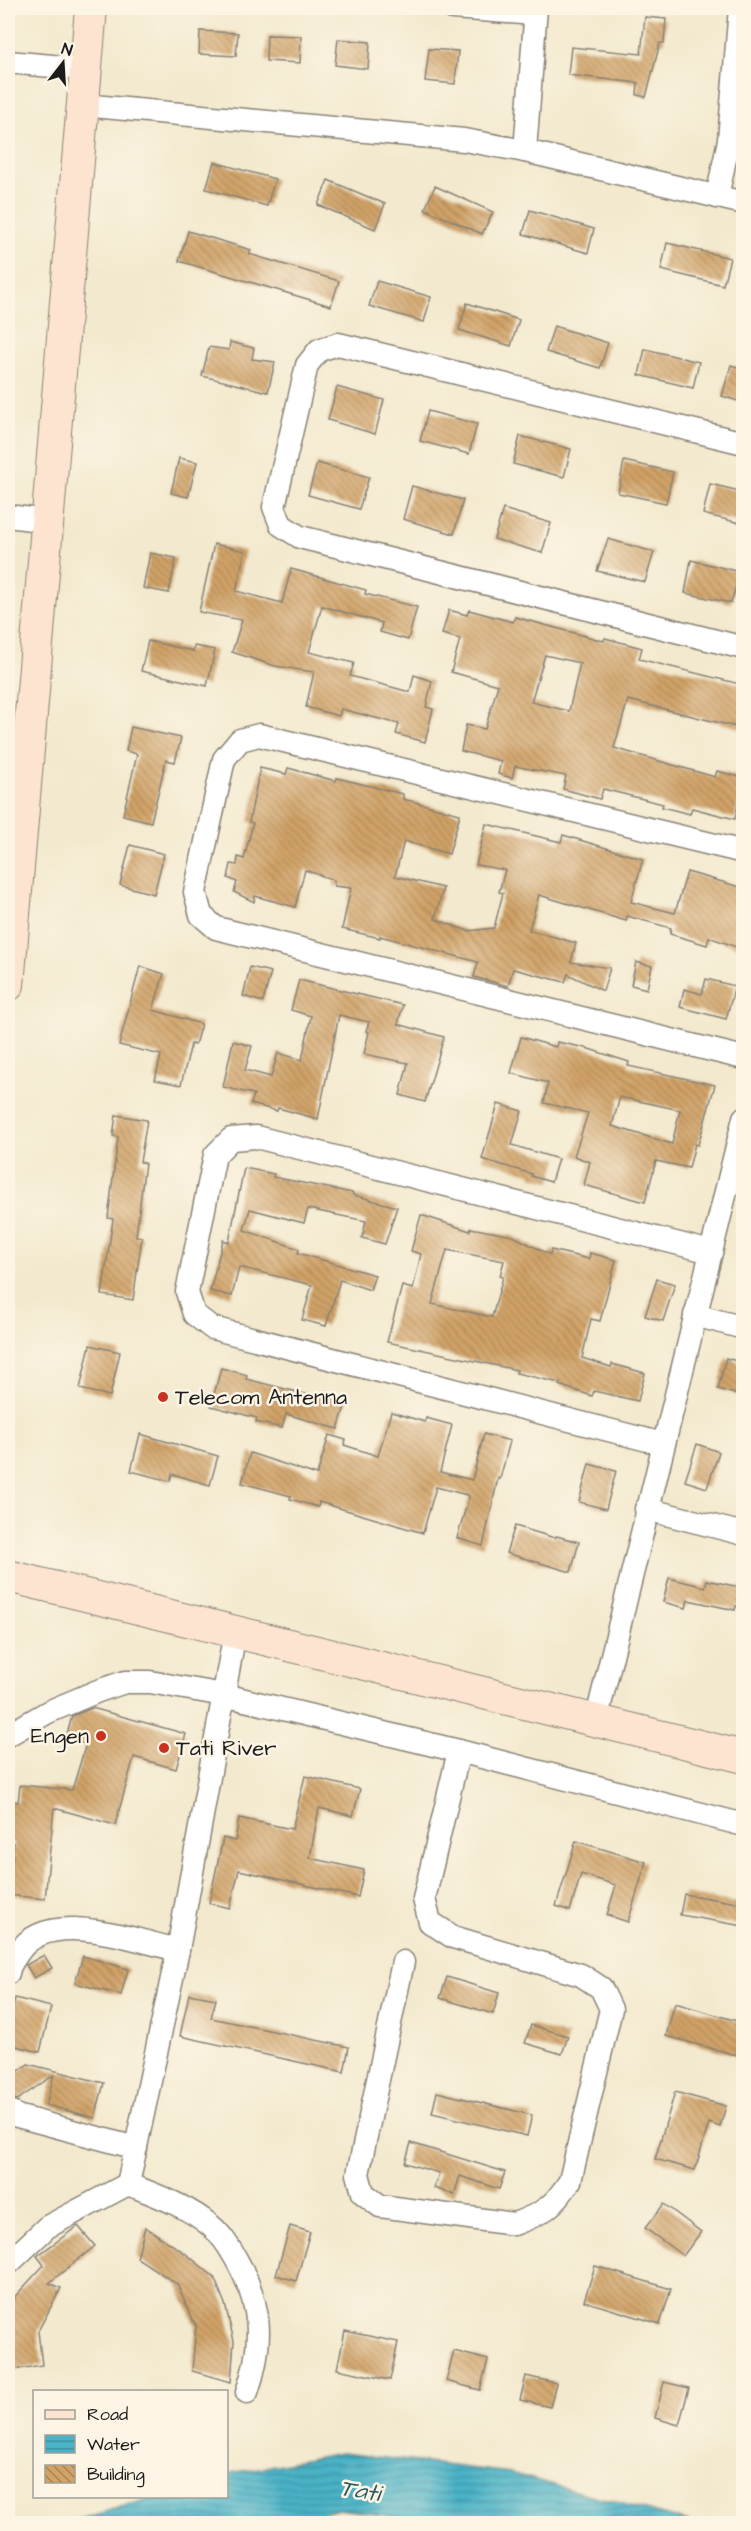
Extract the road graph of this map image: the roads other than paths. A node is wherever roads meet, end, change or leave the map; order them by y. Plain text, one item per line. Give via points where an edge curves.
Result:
1 (91, 8) edge
2 (453, 8) edge
3 (740, 8) edge
4 (535, 11) edge
5 (8, 62) edge
6 (86, 69) junction
7 (82, 105) junction
8 (525, 151) junction
9 (717, 197) junction
10 (744, 203) edge
11 (744, 443) edge
12 (8, 516) edge
13 (47, 521) junction
14 (744, 648) edge
15 (744, 852) edge
16 (8, 986) edge
17 (744, 1058) edge
18 (743, 1121) edge
19 (711, 1252) junction
20 (695, 1315) junction
21 (744, 1328) edge
22 (663, 1444) junction
23 (646, 1509) junction
24 (744, 1534) edge
25 (8, 1576) edge
26 (235, 1632) junction
27 (224, 1695) junction
28 (596, 1721) junction
29 (8, 1735) edge
30 (459, 1751) junction
31 (744, 1757) edge
32 (744, 1825) edge
33 (178, 1950) junction
34 (403, 1962) dead end
35 (8, 1973) edge
36 (8, 2110) edge
37 (136, 2148) junction
38 (128, 2184) junction
39 (8, 2264) edge
40 (246, 2392) dead end

1 - 6 street
2 - 4 street
3 - 9 street via 729,140
4 - 8 street
5 - 6 street
6 - 7 street
7 - 8 street via 412,134
7 - 13 street
8 - 9 street
9 - 10 street
11 - 14 street via 338,344 319,350 307,366 274,507 281,525 300,537
12 - 13 street
13 - 16 street
15 - 17 street via 260,735 240,740 224,759 195,892 201,915 216,928
18 - 19 street
19 - 20 street
19 - 22 street via 256,1137 231,1139 215,1155 187,1292 194,1314 212,1328
20 - 21 street
20 - 22 street
22 - 23 street
23 - 24 street
23 - 28 street
25 - 26 street
26 - 27 street
26 - 28 street
27 - 29 street via 150,1682 125,1682 48,1712
27 - 30 street
27 - 33 street
28 - 31 street
30 - 32 street
30 - 34 street via 424,1899 430,1922 453,1937 581,1975 601,1988 611,2009 570,2181 555,2204 533,2217 514,2224 380,2206 363,2193 358,2174
33 - 35 street via 77,1928 48,1931 23,1944
33 - 37 street
36 - 37 street via 17,2116
37 - 38 street
38 - 39 street via 47,2228
38 - 40 street via 183,2208 210,2225 226,2242 245,2276 259,2334 256,2366

